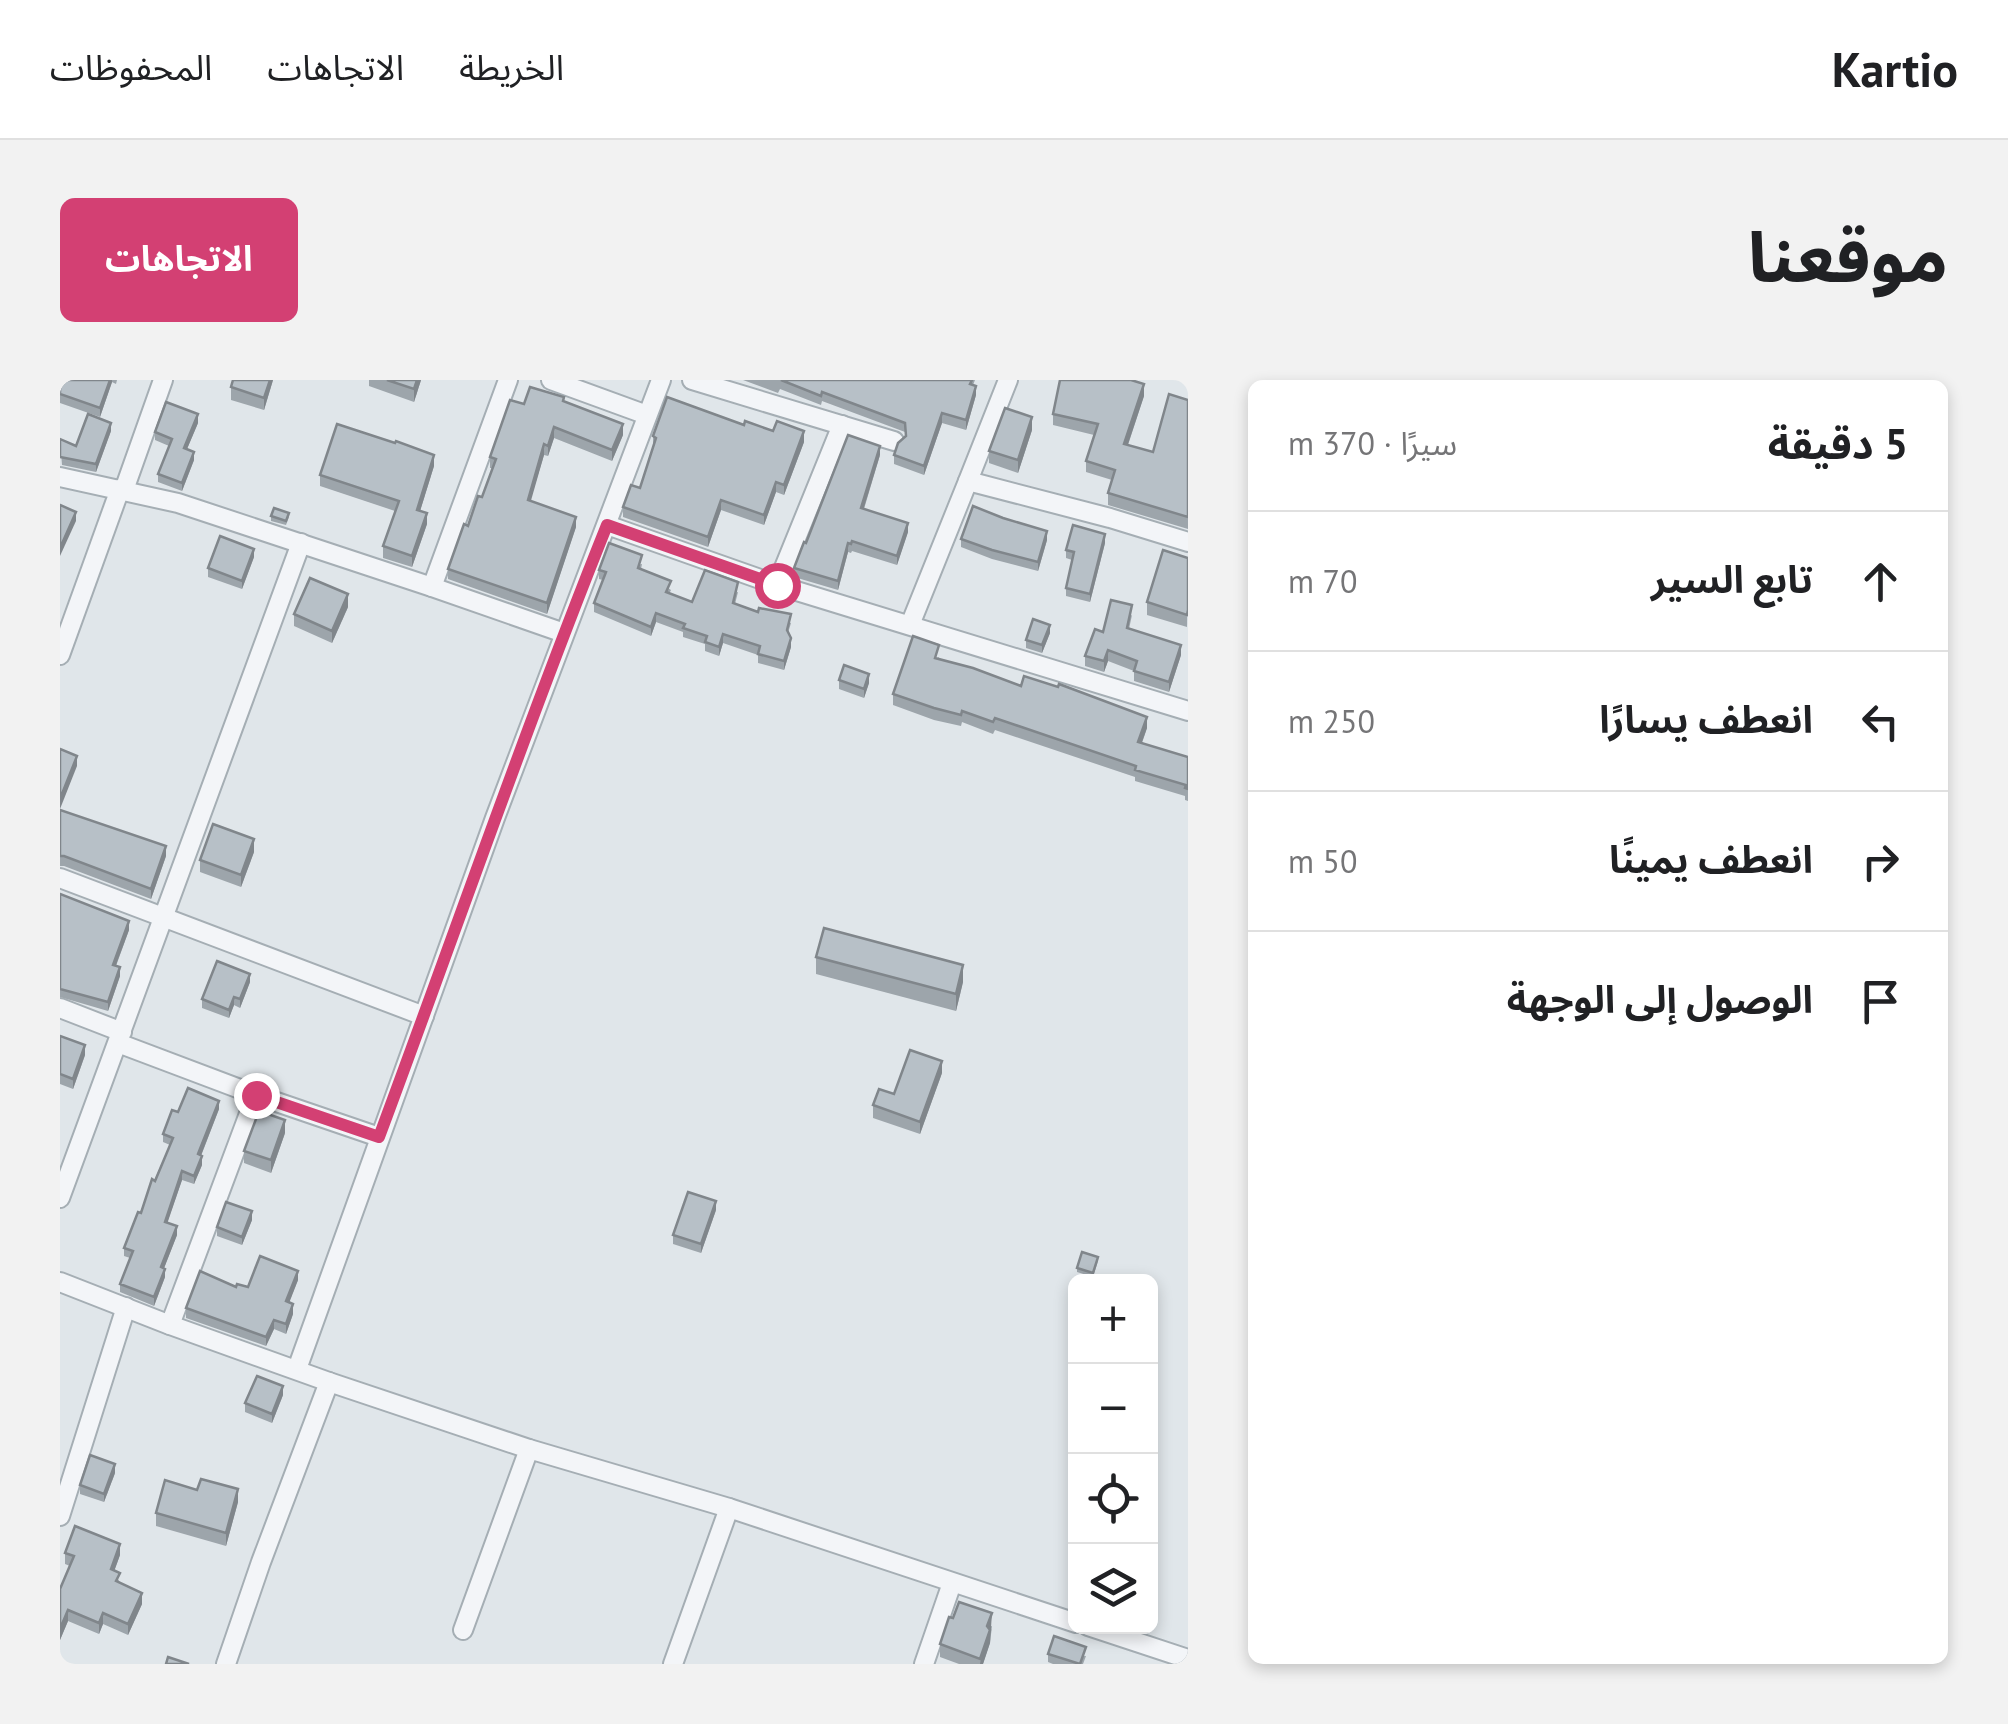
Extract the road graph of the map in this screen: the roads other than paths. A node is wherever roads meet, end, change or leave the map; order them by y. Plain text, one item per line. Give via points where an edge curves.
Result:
1 (163, 380) edge
2 (508, 380) edge
3 (552, 380) edge
4 (661, 380) edge
5 (692, 380) edge
6 (1008, 380) edge
7 (647, 415) junction
8 (842, 425) junction
9 (894, 441) edge
10 (60, 477) edge
11 (968, 481) junction
12 (122, 490) junction
13 (607, 525) junction
14 (300, 542) junction
15 (1188, 542) edge
16 (777, 585) junction
17 (432, 587) junction
18 (910, 626) junction
19 (564, 633) junction
20 (60, 655) edge
21 (1188, 711) edge
22 (60, 878) edge
23 (164, 918) junction
24 (60, 1008) edge
25 (424, 1016) junction
26 (120, 1038) junction
27 (256, 1095) junction
28 (379, 1137) junction
29 (60, 1198) edge
30 (60, 1282) edge
31 (126, 1307) junction
32 (170, 1326) junction
33 (297, 1369) junction
34 (329, 1382) junction
35 (530, 1449) junction
36 (729, 1508) junction
37 (60, 1516) edge
38 (952, 1583) junction
39 (1068, 1620) edge
40 (462, 1630) dead end
41 (1112, 1634) edge
42 (1188, 1659) edge
43 (226, 1664) edge
44 (674, 1664) edge
45 (924, 1664) edge

1 - 12 street
2 - 17 street
3 - 7 street
4 - 7 street
5 - 8 street
6 - 11 street
7 - 13 street
8 - 9 street
8 - 16 street
10 - 12 street
11 - 15 street
11 - 18 street
12 - 14 street
12 - 20 street
13 - 16 street
13 - 19 street
14 - 17 street
14 - 23 street
16 - 18 street
17 - 19 street
18 - 21 street
19 - 25 street
22 - 23 street
23 - 25 street
23 - 26 street
24 - 26 street
25 - 28 street
26 - 27 street
26 - 29 street
27 - 28 street
27 - 32 street
28 - 33 street
30 - 31 street
31 - 32 street
31 - 37 street
32 - 33 street
33 - 34 street
34 - 35 street
34 - 43 street
35 - 36 street
35 - 40 street
36 - 38 street
36 - 44 street
38 - 39 street
38 - 45 street
41 - 42 street

